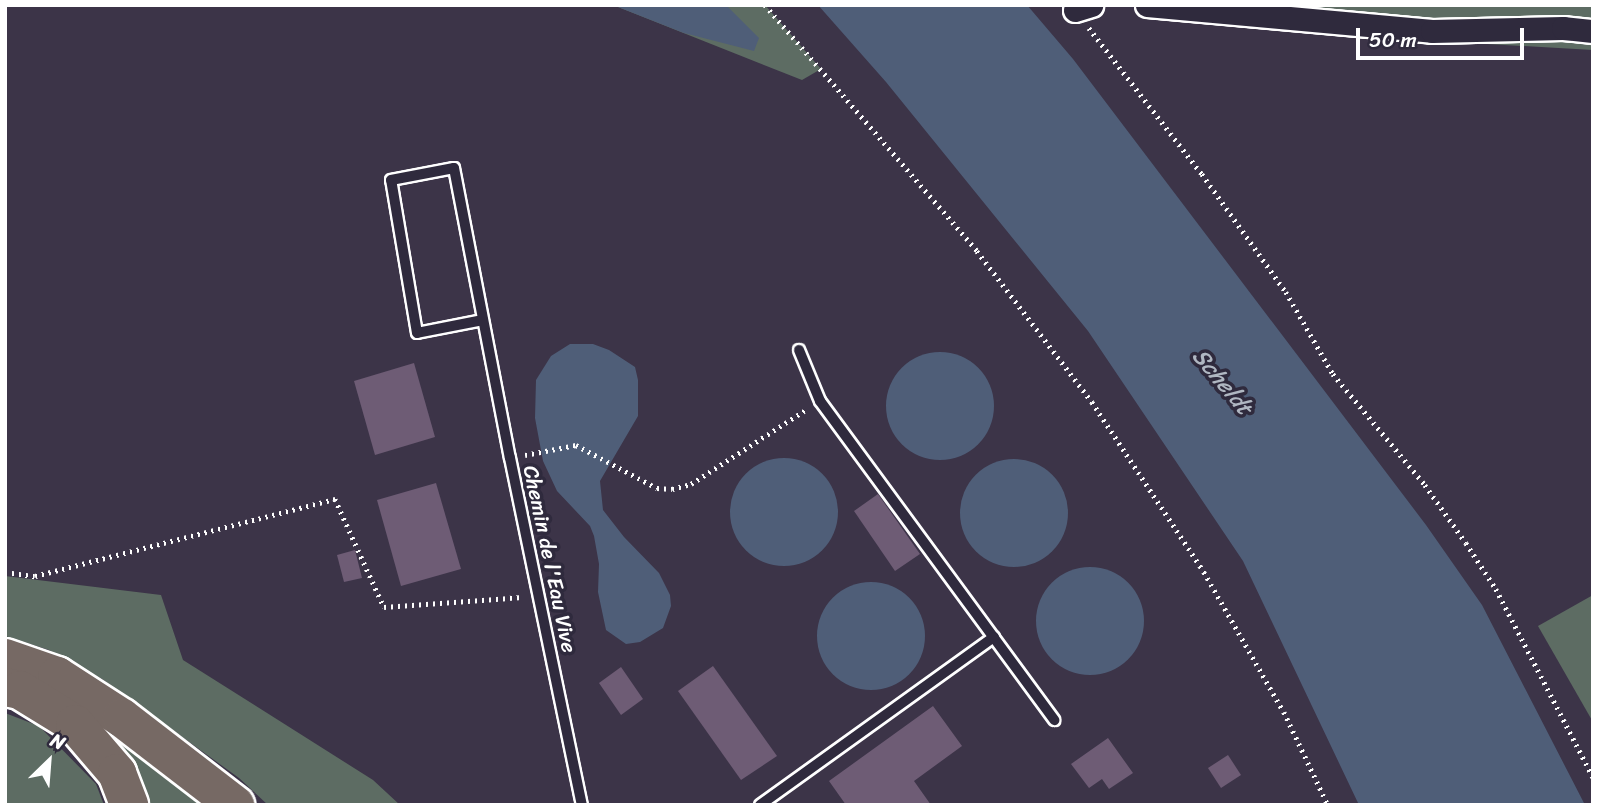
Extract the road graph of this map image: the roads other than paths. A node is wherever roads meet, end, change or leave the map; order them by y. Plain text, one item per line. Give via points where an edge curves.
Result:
1 (1147, 5) edge
2 (1593, 31) edge
3 (482, 320) junction
4 (799, 350) dead end
5 (994, 637) junction
6 (5, 658) edge
7 (5, 687) edge
8 (1054, 720) dead end
9 (129, 805) edge
10 (235, 805) edge
11 (582, 805) edge
12 (760, 805) edge

1 - 2 street via 1432,31
3 - 3 lane, Chemin de l'Eau Vive via 454,168 391,180 417,334
3 - 11 lane, Chemin de l'Eau Vive
4 - 5 lane via 820,401
5 - 8 lane
5 - 12 lane
6 - 10 highway via 57,676 133,726
7 - 9 highway via 20,690 75,724 117,773

